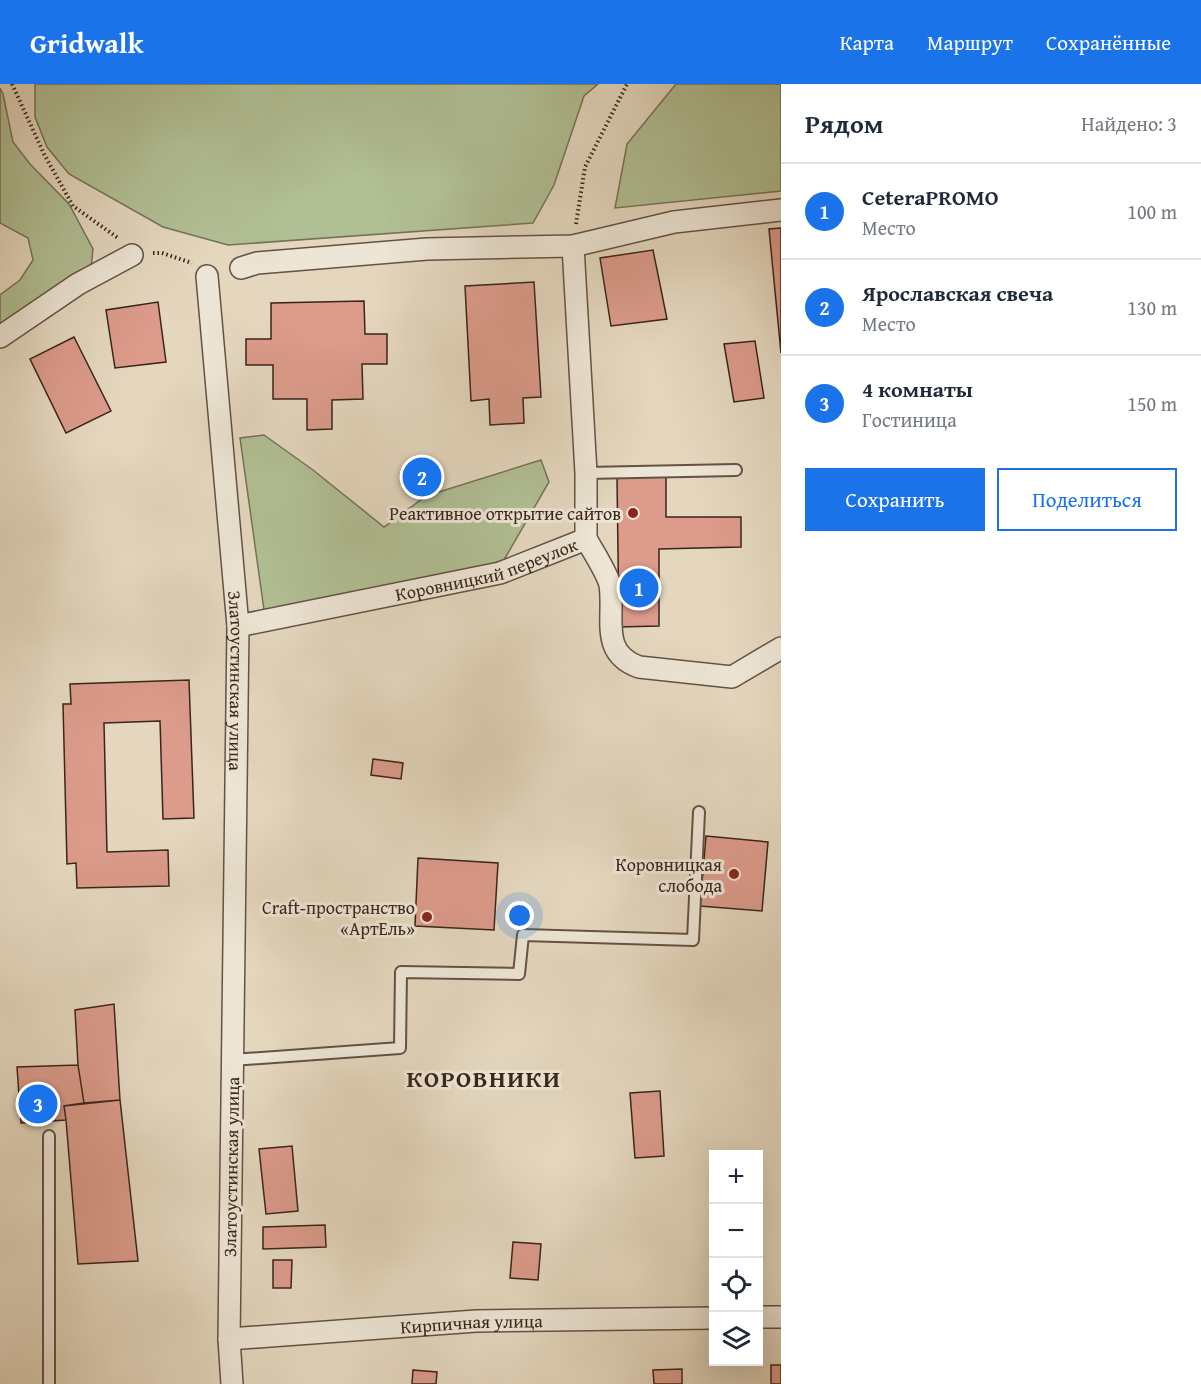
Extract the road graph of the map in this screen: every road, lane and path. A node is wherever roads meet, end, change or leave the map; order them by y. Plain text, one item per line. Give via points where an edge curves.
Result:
1 (12, 84) edge
2 (627, 84) edge
3 (781, 210) edge
4 (573, 246) junction
5 (132, 255) junction
6 (242, 268) dead end
7 (207, 276) joint
8 (0, 337) edge
9 (736, 470) dead end
10 (586, 473) junction
11 (586, 538) junction
12 (238, 626) junction
13 (781, 648) edge
14 (699, 812) dead end
15 (232, 1060) junction
16 (49, 1136) dead end
17 (763, 1317) edge
18 (781, 1317) edge
19 (709, 1318) edge
20 (229, 1339) junction
21 (49, 1384) edge
22 (232, 1384) edge

1 - 5 path via 44,154 74,206 120,240
2 - 4 path via 585,167
3 - 4 street via 674,222
4 - 6 street via 427,249 257,263
4 - 10 street, Коровницкий переулок
5 - 7 path via 162,253 198,265
5 - 8 street via 78,284
7 - 12 street, Златоустинская улица
9 - 10 lane
10 - 11 street, Коровницкий переулок
11 - 12 street, Коровницкий переулок via 500,573
11 - 13 street via 610,583 614,649 629,663 732,677
12 - 15 street, Златоустинская улица
14 - 15 lane via 693,940 523,935 519,974 401,972 400,1048
15 - 20 street, Златоустинская улица
16 - 21 lane
17 - 18 street
19 - 20 street, Кирпичная улица via 476,1320
20 - 22 street, Златоустинская улица

